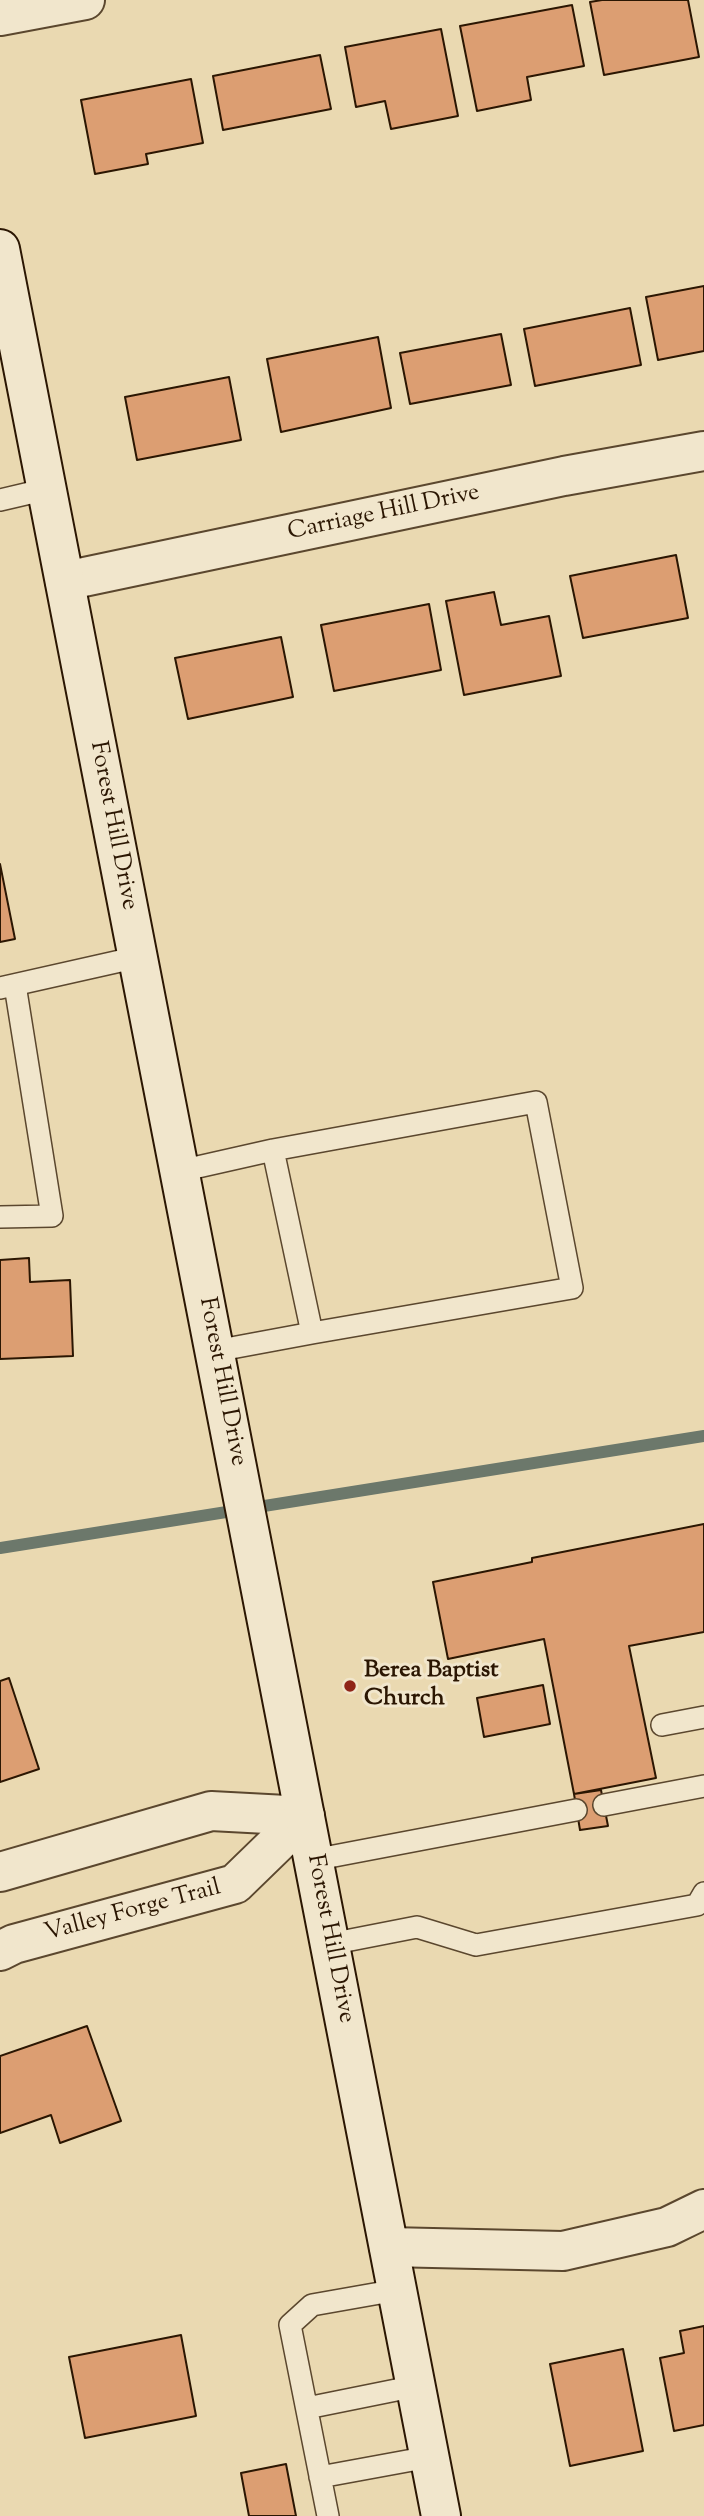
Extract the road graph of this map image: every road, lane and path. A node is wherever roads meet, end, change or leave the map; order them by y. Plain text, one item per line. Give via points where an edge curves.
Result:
1 (85, 0) edge
2 (0, 16) edge
3 (0, 249) edge
4 (704, 451) edge
5 (47, 489) junction
6 (0, 500) edge
7 (65, 581) junction
8 (138, 957) junction
9 (8, 986) edge
10 (273, 1150) junction
11 (180, 1171) junction
12 (0, 1217) edge
13 (312, 1333) junction
14 (215, 1351) junction
15 (704, 1717) edge
16 (662, 1726) dead end
17 (704, 1786) edge
18 (604, 1805) dead end
19 (576, 1810) dead end
20 (305, 1816) junction
21 (313, 1860) junction
22 (0, 1872) edge
23 (704, 1893) edge
24 (330, 1944) junction
25 (0, 1951) edge
26 (704, 2209) edge
27 (389, 2247) junction
28 (397, 2290) junction
29 (416, 2386) junction
30 (307, 2408) junction
31 (429, 2457) junction
32 (320, 2477) junction
33 (328, 2516) edge
34 (441, 2516) edge

1 - 2 main road
3 - 5 main road, Forest Hill Drive
4 - 7 main road, Carriage Hill Drive
5 - 6 lane
5 - 7 main road, Forest Hill Drive
7 - 8 main road, Forest Hill Drive
8 - 9 lane
8 - 11 main road, Forest Hill Drive
9 - 12 lane via 51,1216
10 - 11 lane
10 - 13 lane
10 - 13 lane via 536,1102 572,1288
11 - 14 main road, Forest Hill Drive
13 - 14 lane
14 - 20 main road, Forest Hill Drive
15 - 16 lane
17 - 18 lane
19 - 21 lane
20 - 21 main road, Forest Hill Drive
20 - 22 main road via 212,1811
20 - 25 main road, Valley Forge Trail via 235,1884
21 - 24 main road, Forest Hill Drive
23 - 24 lane via 697,1905 476,1945 417,1927
24 - 27 main road, Forest Hill Drive
26 - 27 main road via 667,2227 563,2251
27 - 28 main road, Forest Hill Drive
28 - 29 main road, Forest Hill Drive
28 - 30 lane via 312,2305 290,2325
29 - 30 lane
29 - 31 main road, Forest Hill Drive
30 - 32 lane
31 - 32 lane
31 - 34 main road, Forest Hill Drive
32 - 33 lane

